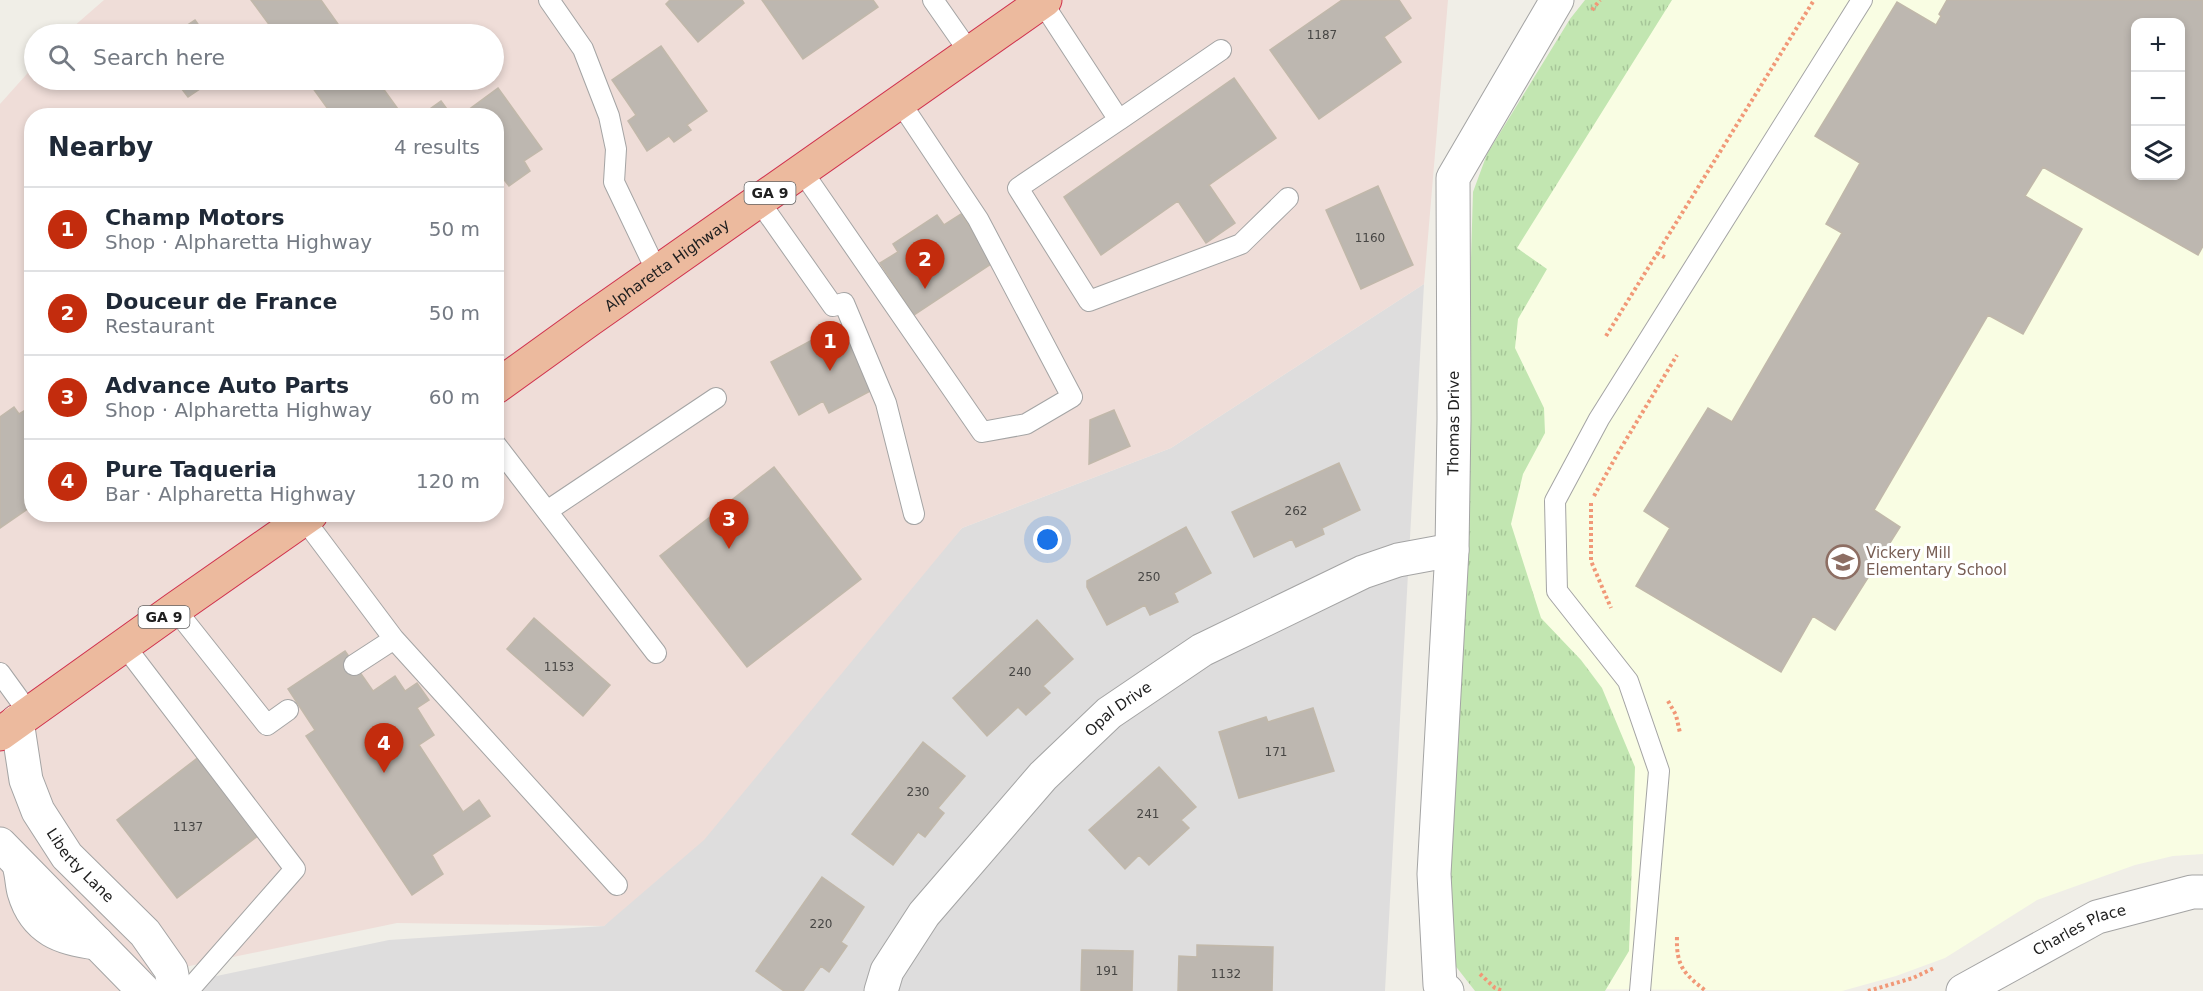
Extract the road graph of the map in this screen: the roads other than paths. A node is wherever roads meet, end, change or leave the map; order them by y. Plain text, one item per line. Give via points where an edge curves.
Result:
1 (549, 0) edge
2 (933, 0) edge
3 (1557, 0) edge
4 (1862, 0) edge
5 (1044, 1) edge
6 (1221, 50) dead end
7 (970, 53) junction
8 (900, 102) junction
9 (1119, 120) junction
10 (802, 171) junction
11 (1288, 198) dead end
12 (759, 201) junction
13 (657, 272) junction
14 (504, 381) edge
15 (716, 398) dead end
16 (504, 455) edge
17 (547, 511) junction
18 (914, 514) dead end
19 (301, 522) edge
20 (312, 522) edge
21 (1452, 550) junction
22 (174, 609) junction
23 (394, 639) junction
24 (124, 645) junction
25 (656, 653) dead end
26 (354, 665) dead end
27 (0, 673) edge
28 (288, 710) dead end
29 (15, 723) edge
30 (10, 854) edge
31 (617, 885) dead end
32 (2203, 892) edge
33 (112, 901) junction
34 (91, 936) junction
35 (144, 991) edge
36 (175, 991) edge
37 (188, 991) edge
38 (881, 991) edge
39 (1447, 991) edge
40 (1640, 991) edge
41 (1964, 991) edge

1 - 13 lane via 583,49 591,68 609,116 616,149 614,182
2 - 7 lane
3 - 21 street, Thomas Drive via 1454,178
4 - 40 lane via 1599,419 1555,501 1557,591 1628,681 1659,771
5 - 7 highway, Alpharetta Highway / GA 9
5 - 9 lane
6 - 9 lane
7 - 8 highway, Alpharetta Highway / GA 9
8 - 10 highway, Alpharetta Highway / GA 9
8 - 10 lane via 978,219 1072,397 1026,424 982,432
9 - 11 lane via 1018,188 1089,301 1241,244
10 - 12 highway, Alpharetta Highway / GA 9
12 - 13 highway, Alpharetta Highway / GA 9
12 - 18 lane via 833,306 844,303 886,403
13 - 14 highway, Alpharetta Highway / GA 9
15 - 17 lane
16 - 17 lane
17 - 25 lane
19 - 22 highway, GA 9
20 - 23 lane
21 - 38 street, Opal Drive via 1398,560 1363,572 1202,650 1109,713 1043,776 924,914 887,971
21 - 39 street, Thomas Drive via 1434,874 1440,985
22 - 24 highway, GA 9
22 - 28 lane via 267,725
23 - 26 lane
23 - 31 lane
24 - 29 highway, GA 9
24 - 37 lane via 294,869
27 - 29 lane
29 - 33 street, Liberty Lane via 26,780 38,811 66,856
30 - 34 street
32 - 41 street, Charles Place via 2192,891 2097,917
33 - 34 street
33 - 36 street, Liberty Lane via 145,933 171,970
34 - 35 street

